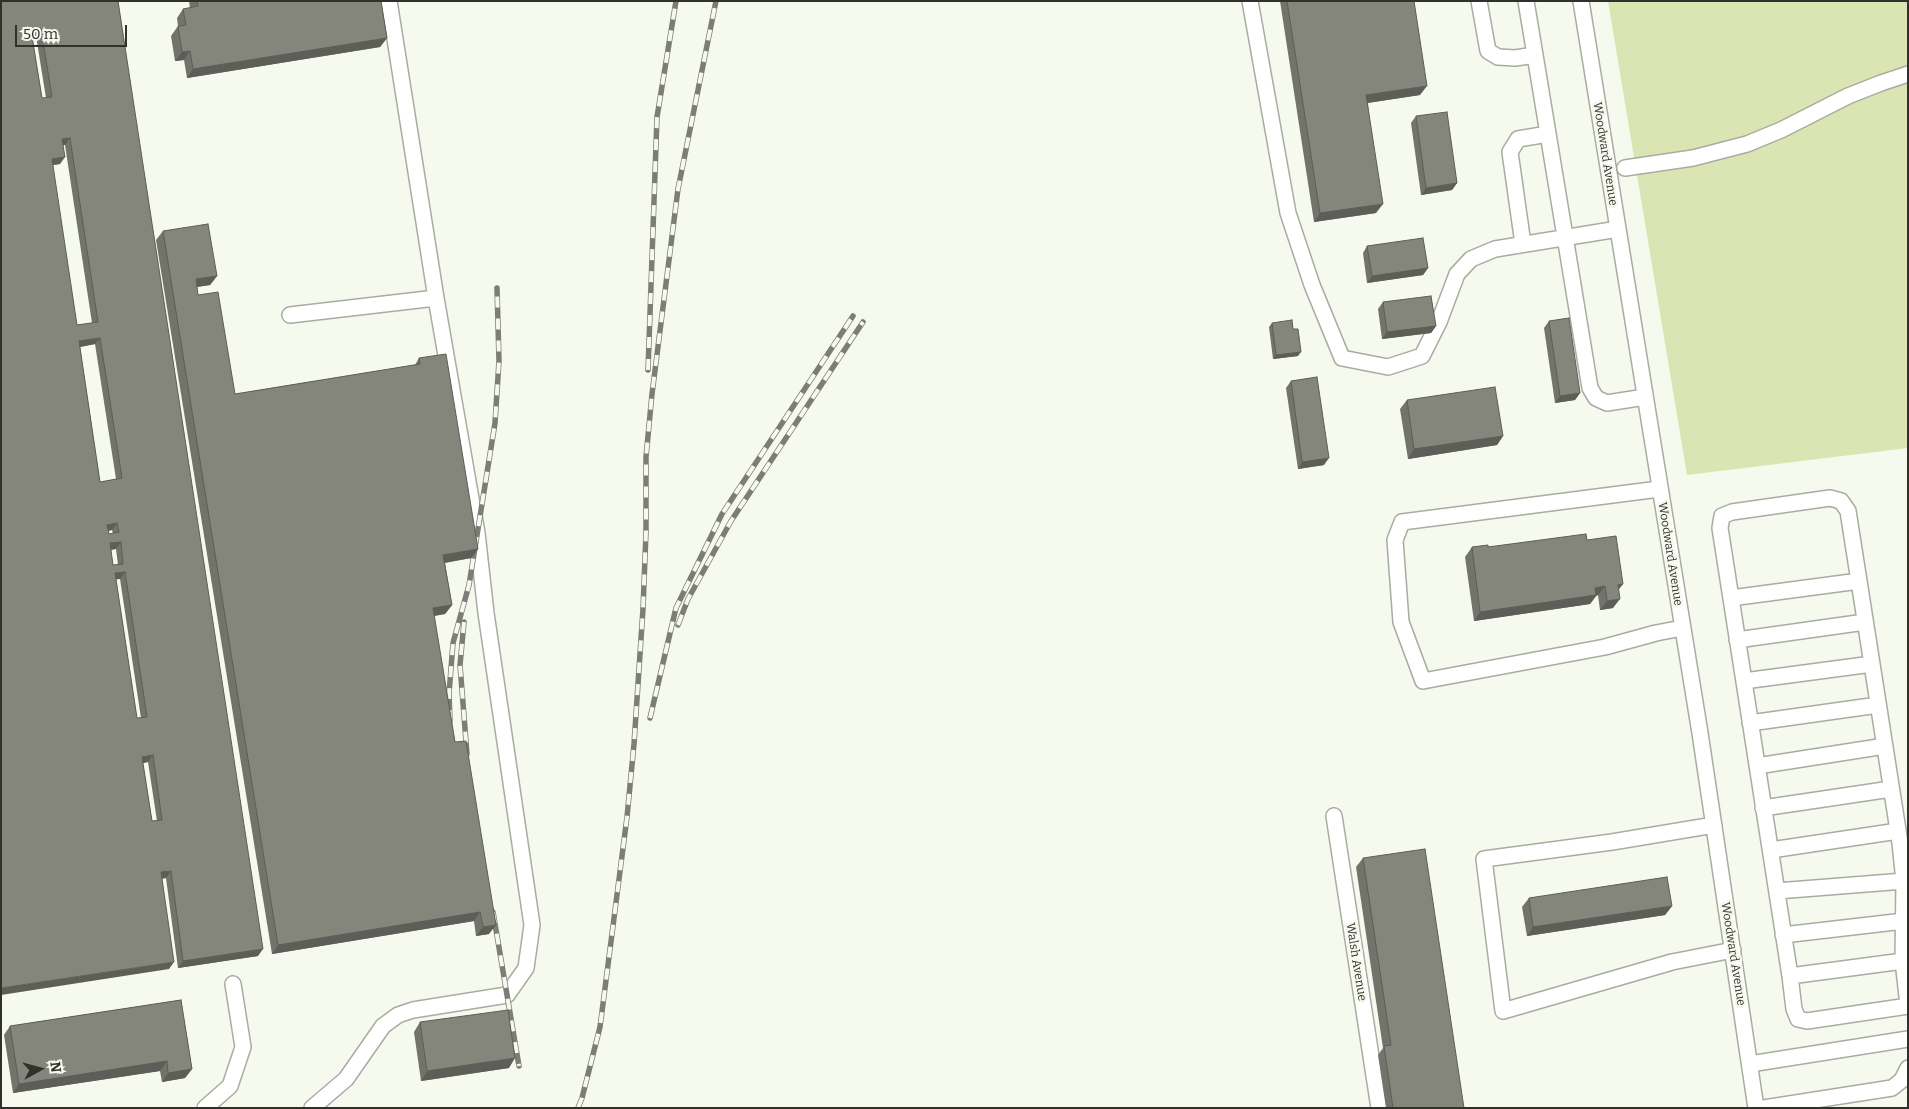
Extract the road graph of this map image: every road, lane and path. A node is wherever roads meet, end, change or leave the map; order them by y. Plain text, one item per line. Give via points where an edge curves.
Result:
1 (389, 1) edge
2 (1250, 1) edge
3 (1479, 1) edge
4 (1526, 1) edge
5 (1581, 1) edge
6 (1535, 55) junction
7 (1908, 74) edge
8 (1548, 134) junction
9 (1625, 168) dead end
10 (1618, 229) junction
11 (1564, 238) junction
12 (1523, 244) junction
13 (436, 298) junction
14 (290, 315) dead end
15 (1645, 397) junction
16 (1660, 488) junction
17 (1859, 581) junction
18 (1731, 598) junction
19 (1865, 622) junction
20 (1682, 628) junction
21 (1737, 640) junction
22 (1872, 664) junction
23 (1744, 681) junction
24 (1878, 706) junction
25 (1750, 723) junction
26 (1885, 746) junction
27 (1757, 766) junction
28 (1891, 790) junction
29 (1763, 808) junction
30 (1334, 816) dead end
31 (1714, 825) junction
32 (1898, 832) junction
33 (1771, 850) junction
34 (1904, 881) junction
35 (1777, 891) junction
36 (1904, 921) junction
37 (1783, 935) junction
38 (1732, 950) junction
39 (1903, 961) junction
40 (1790, 976) junction
41 (233, 984) dead end
42 (1908, 1006) edge
43 (1908, 1039) edge
44 (1750, 1064) junction
45 (1907, 1072) edge
46 (205, 1108) edge
47 (312, 1108) edge
48 (1379, 1108) edge
49 (1756, 1108) edge
50 (1764, 1108) edge

1 - 13 street
2 - 12 street via 1288,212 1312,285 1342,358 1388,367 1422,356 1457,274 1471,259 1495,249
3 - 6 street via 1488,50 1498,57
4 - 6 street
5 - 10 street, Woodward Avenue
6 - 8 street
7 - 9 street via 1848,96 1747,144 1692,158
8 - 11 street
8 - 12 street via 1518,139 1510,152
10 - 11 street
10 - 15 street, Woodward Avenue
11 - 12 street
11 - 15 street via 1590,388 1596,398 1607,403
13 - 14 street
13 - 47 street via 477,533 532,925 526,968 507,995 398,1015 383,1026 346,1079
15 - 16 street, Woodward Avenue
16 - 20 street, Woodward Avenue
16 - 20 street via 1402,522 1395,540 1401,622 1423,681 1605,647
17 - 18 street
17 - 18 street via 1848,511 1842,501 1830,498 1722,516 1720,528
17 - 19 street
18 - 21 street
19 - 21 street
19 - 22 street
20 - 31 street, Woodward Avenue
21 - 23 street
22 - 23 street
22 - 24 street
23 - 25 street
24 - 25 street
24 - 26 street
25 - 27 street
26 - 27 street
26 - 28 street
27 - 29 street
28 - 29 street
28 - 32 street
29 - 33 street
30 - 48 street, Walsh Avenue
31 - 38 street, Woodward Avenue
31 - 38 street via 1484,860 1503,1011 1672,962
32 - 33 street
32 - 34 street
33 - 35 street
34 - 35 street
34 - 36 street
35 - 37 street
36 - 37 street
36 - 39 street
37 - 40 street
38 - 44 street, Woodward Avenue
39 - 40 street
39 - 42 street
40 - 42 street via 1798,1019 1807,1021
41 - 46 street via 243,1047 230,1086
43 - 44 street
44 - 49 street, Woodward Avenue
45 - 50 street via 1892,1088

